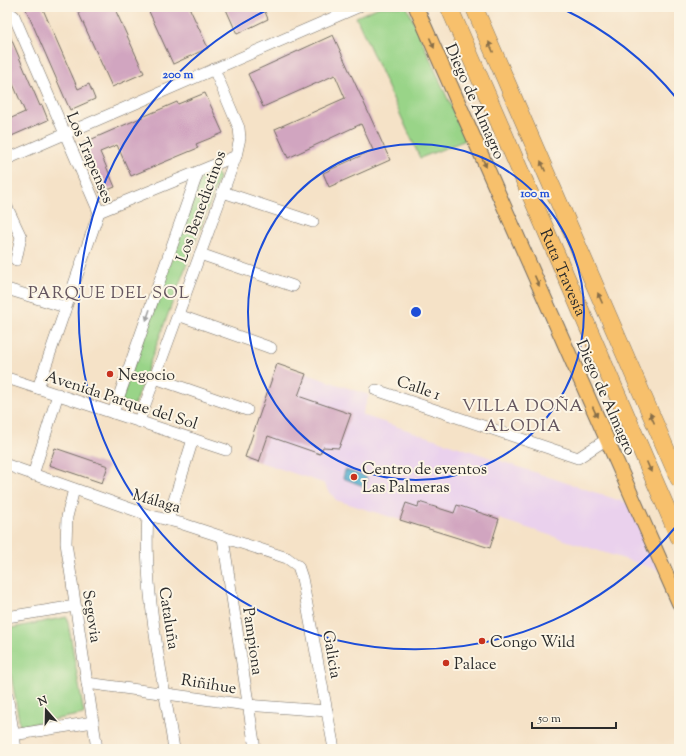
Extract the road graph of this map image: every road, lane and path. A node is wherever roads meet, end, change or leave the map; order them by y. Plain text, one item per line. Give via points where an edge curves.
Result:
1 (358, 7) edge
2 (416, 7) edge
3 (449, 7) edge
4 (474, 7) edge
5 (7, 11) edge
6 (214, 69) junction
7 (65, 134) junction
8 (236, 156) junction
9 (7, 159) edge
10 (198, 172) junction
11 (223, 192) junction
12 (7, 206) edge
13 (99, 212) junction
14 (314, 222) dead end
15 (200, 254) junction
16 (16, 260) dead end
17 (293, 286) dead end
18 (7, 289) edge
19 (65, 307) junction
20 (178, 315) junction
21 (271, 348) dead end
22 (7, 378) edge
23 (155, 378) junction
24 (38, 388) junction
25 (376, 390) dead end
26 (58, 394) junction
27 (247, 410) dead end
28 (114, 413) junction
29 (139, 421) junction
30 (193, 439) junction
31 (607, 439) junction
32 (226, 450) dead end
33 (7, 465) edge
34 (33, 475) junction
35 (679, 479) edge
36 (74, 489) junction
37 (148, 515) junction
38 (168, 520) junction
39 (679, 537) edge
40 (223, 538) junction
41 (298, 566) joint
42 (679, 603) edge
43 (75, 606) junction
44 (7, 617) edge
45 (87, 683) junction
46 (165, 693) junction
47 (7, 695) edge
48 (247, 705) junction
49 (327, 711) junction
50 (93, 722) junction
51 (13, 734) junction
52 (16, 749) edge
53 (97, 749) edge
54 (174, 749) edge
55 (255, 749) edge
56 (334, 749) edge

1 - 6 street
2 -> 31 main road, Diego de Almagro
3 -> 39 highway, Ruta Travesía
35 -> 4 highway, Ruta Travesía
5 - 7 street, Los Trapenses via 14,16
6 - 7 street
6 - 8 street, Los Benedictinos via 239,128 240,138
7 - 9 street
7 - 13 street, Los Trapenses
8 - 10 street
8 - 11 street, Los Benedictinos
10 - 13 street
10 -> 28 street
11 - 14 street
11 - 15 street, Los Benedictinos
12 - 16 street via 21,237
13 - 19 street, Los Trapenses
15 - 17 street
15 - 20 street, Los Benedictinos
18 - 19 street
19 - 24 street, Los Trapenses
20 - 21 street
20 - 23 street, Los Benedictinos
22 - 24 street, Avenida Parque del Sol
23 - 27 street
23 - 29 street, Los Benedictinos
24 - 26 street, Avenida Parque del Sol
25 - 31 street, Calle 1 via 578,458
26 - 28 street, Avenida Parque del Sol
26 - 34 street
28 - 29 street, Avenida Parque del Sol
29 - 30 street, Avenida Parque del Sol
30 - 32 street, Avenida Parque del Sol
30 - 38 street
31 - 42 main road, Diego de Almagro
33 - 34 street, Málaga
34 - 36 street, Málaga
36 - 37 street, Málaga
36 - 43 street, Segovia via 67,517 66,543
37 - 38 street, Málaga
37 - 46 street, Cataluña via 148,581
38 - 40 street, Málaga
40 - 41 street, Málaga via 287,558
40 - 48 street, Pampiona
41 - 49 street, Galicia
43 - 44 street
43 - 45 street, Segovia
45 - 46 street, Riñihue
45 - 50 street, Segovia
46 - 48 street, Riñihue
46 - 54 street, Cataluña
47 - 51 street
48 - 49 street, Riñihue
48 - 55 street, Pampiona
49 - 56 street, Galicia
50 - 51 street
50 - 53 street, Segovia
51 - 52 street

